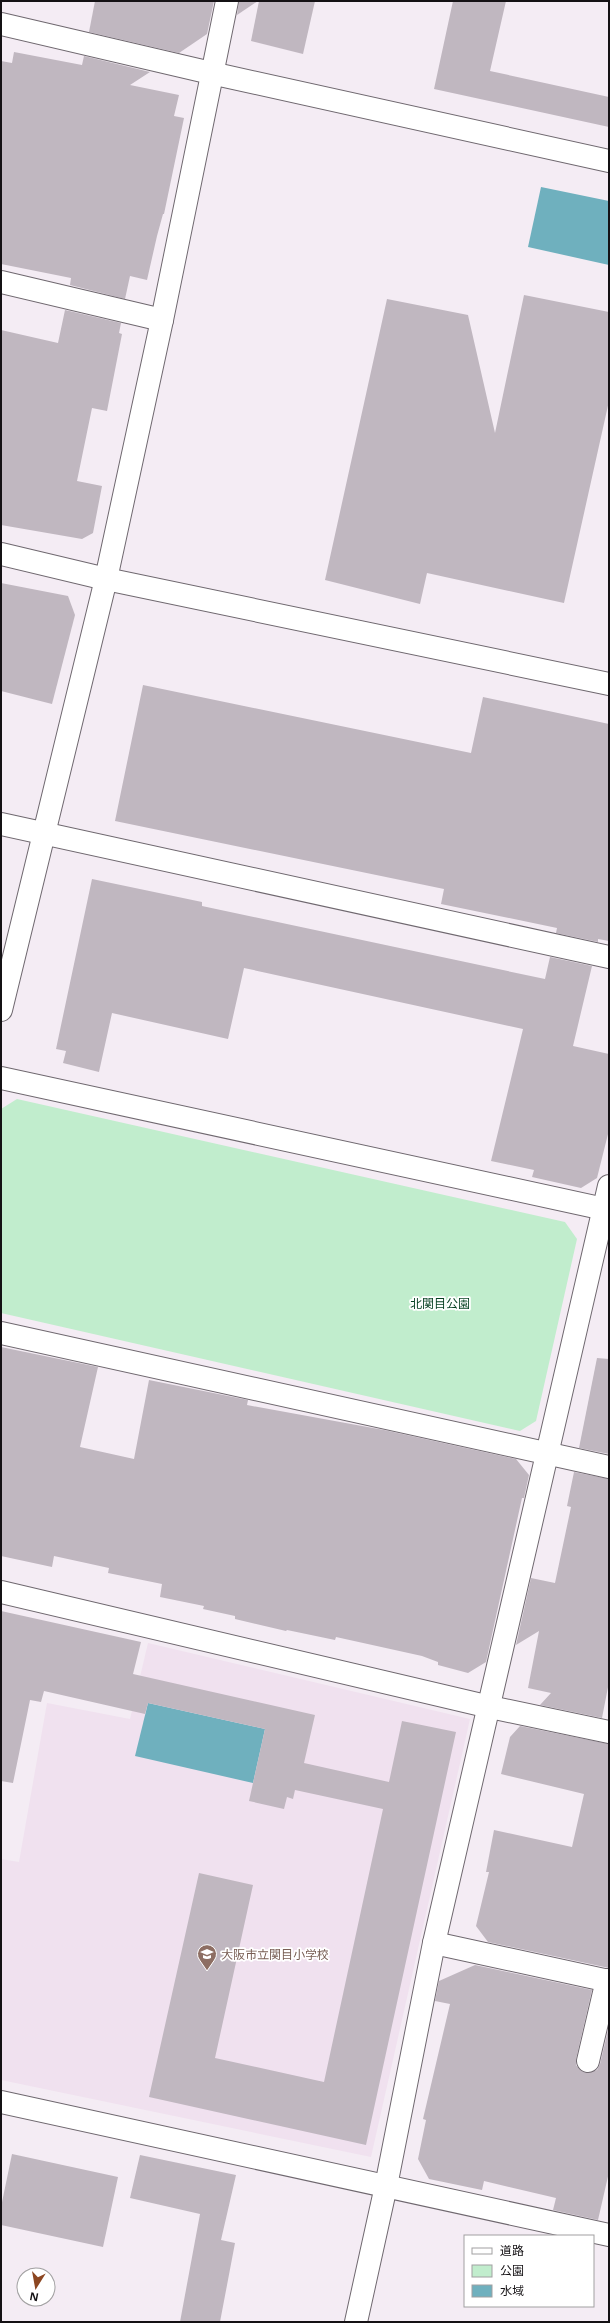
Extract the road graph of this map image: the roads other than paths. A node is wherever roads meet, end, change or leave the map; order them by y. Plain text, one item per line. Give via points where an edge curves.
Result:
1 (226, 1) edge
2 (1, 24) edge
3 (211, 73) junction
4 (609, 161) edge
5 (1, 282) edge
6 (162, 320) junction
7 (1, 554) edge
8 (106, 579) junction
9 (609, 684) edge
10 (1, 824) edge
11 (43, 833) junction
12 (609, 957) edge
13 (1, 1010) edge
14 (1, 1078) edge
15 (609, 1186) edge
16 (607, 1209) edge
17 (1, 1333) edge
18 (548, 1452) junction
19 (609, 1466) edge
20 (1, 1592) edge
21 (490, 1707) junction
22 (609, 1732) edge
23 (434, 1943) junction
24 (608, 1981) edge
25 (588, 2061) dead end
26 (1, 2102) edge
27 (386, 2186) junction
28 (609, 2235) edge
29 (356, 2322) edge

1 - 3 street
2 - 3 street
3 - 4 street
3 - 6 street
5 - 6 street
6 - 8 street
7 - 8 street
8 - 9 street
8 - 11 street
10 - 11 street
11 - 12 street
11 - 13 street
14 - 16 street
15 - 16 street
16 - 18 street
17 - 18 street
18 - 19 street
18 - 21 street
20 - 21 street
21 - 22 street
21 - 23 street
23 - 24 street
23 - 27 street
24 - 25 street
26 - 27 street
27 - 28 street
27 - 29 street

